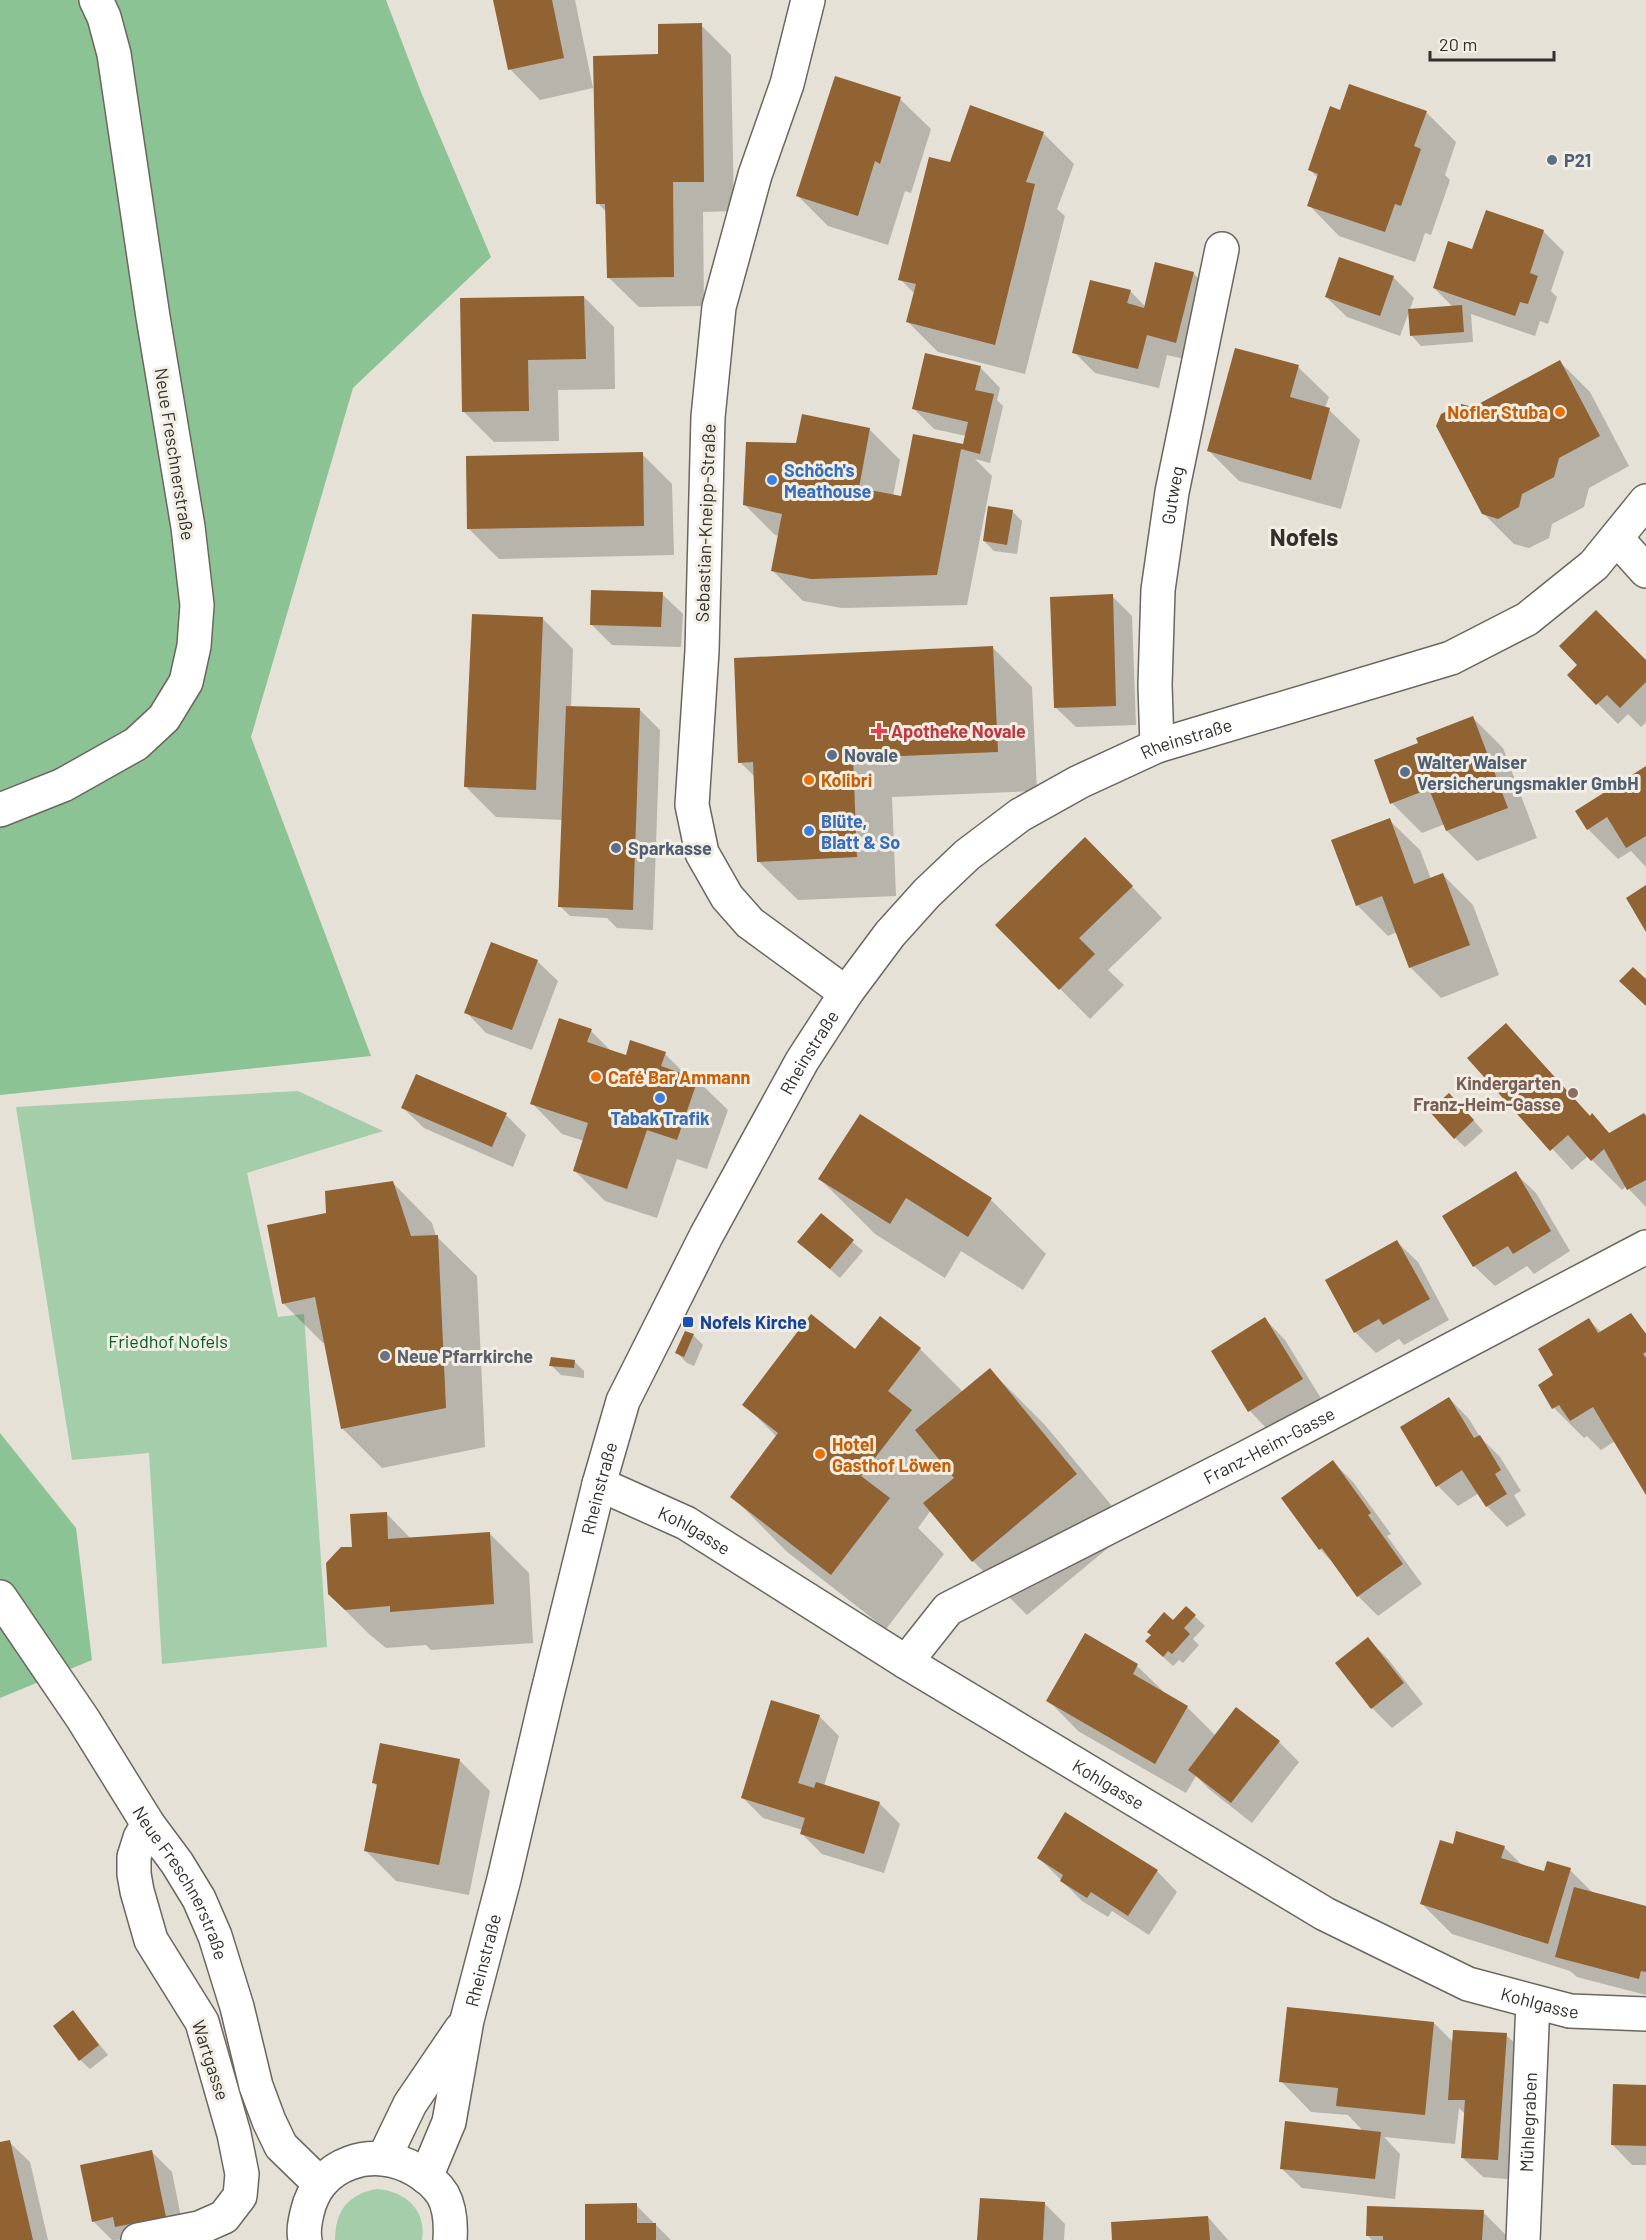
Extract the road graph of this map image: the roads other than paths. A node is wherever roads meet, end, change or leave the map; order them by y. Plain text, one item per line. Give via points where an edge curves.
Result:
1 (96, 0) edge
2 (808, 0) edge
3 (1222, 249) dead end
4 (1646, 501) edge
5 (1617, 539) junction
6 (1646, 571) edge
7 (1157, 746) junction
8 (0, 810) edge
9 (846, 993) junction
10 (1646, 1247) edge
11 (599, 1484) junction
12 (0, 1598) edge
13 (906, 1662) junction
14 (148, 1824) junction
15 (1533, 2002) junction
16 (1646, 2014) edge
17 (467, 2020) junction
18 (384, 2158) junction
19 (426, 2177) junction
20 (320, 2184) junction
21 (138, 2240) edge
22 (305, 2240) edge
23 (450, 2240) edge
24 (1523, 2240) edge

1 - 8 street, Neue Freschnerstraße via 114,54 188,528 196,606 194,646 186,682 164,718 136,744 63,784
2 - 9 street, Sebastian-Kneipp-Straße via 787,84 755,175 719,307 708,417 702,651 692,805 702,853 727,897 750,923
3 - 7 street, Gutweg via 1172,492 1158,590
4 - 5 street, Rheinstraße
5 - 6 street
5 - 7 street, Rheinstraße via 1594,565 1527,619 1451,658
7 - 9 street, Rheinstraße via 1020,815 967,855 890,934
9 - 11 street, Rheinstraße via 802,1061 642,1360 623,1401
10 - 13 street, Franz-Heim-Gasse via 948,1609
11 - 13 street, Kohlgasse via 686,1523
11 - 17 street, Rheinstraße
12 - 14 street, Neue Freschnerstraße via 83,1719
13 - 15 street, Kohlgasse via 1325,1914 1468,1984
14 - 20 street, Neue Freschnerstraße via 199,1899 215,1936 256,2086 281,2146
14 - 21 street, Wartgasse via 134,1857 137,1891 151,1940 202,2022 242,2174 240,2196 224,2217 199,2228
15 - 16 street, Kohlgasse via 1570,2011
15 - 24 street, Mühlegraben
17 - 18 street, Rheinstraße via 410,2104
17 - 19 street, Rheinstraße via 449,2122
18 - 19 street via 404,2163
18 - 20 street via 344,2165
19 - 23 street via 443,2194
20 - 22 street via 310,2200

